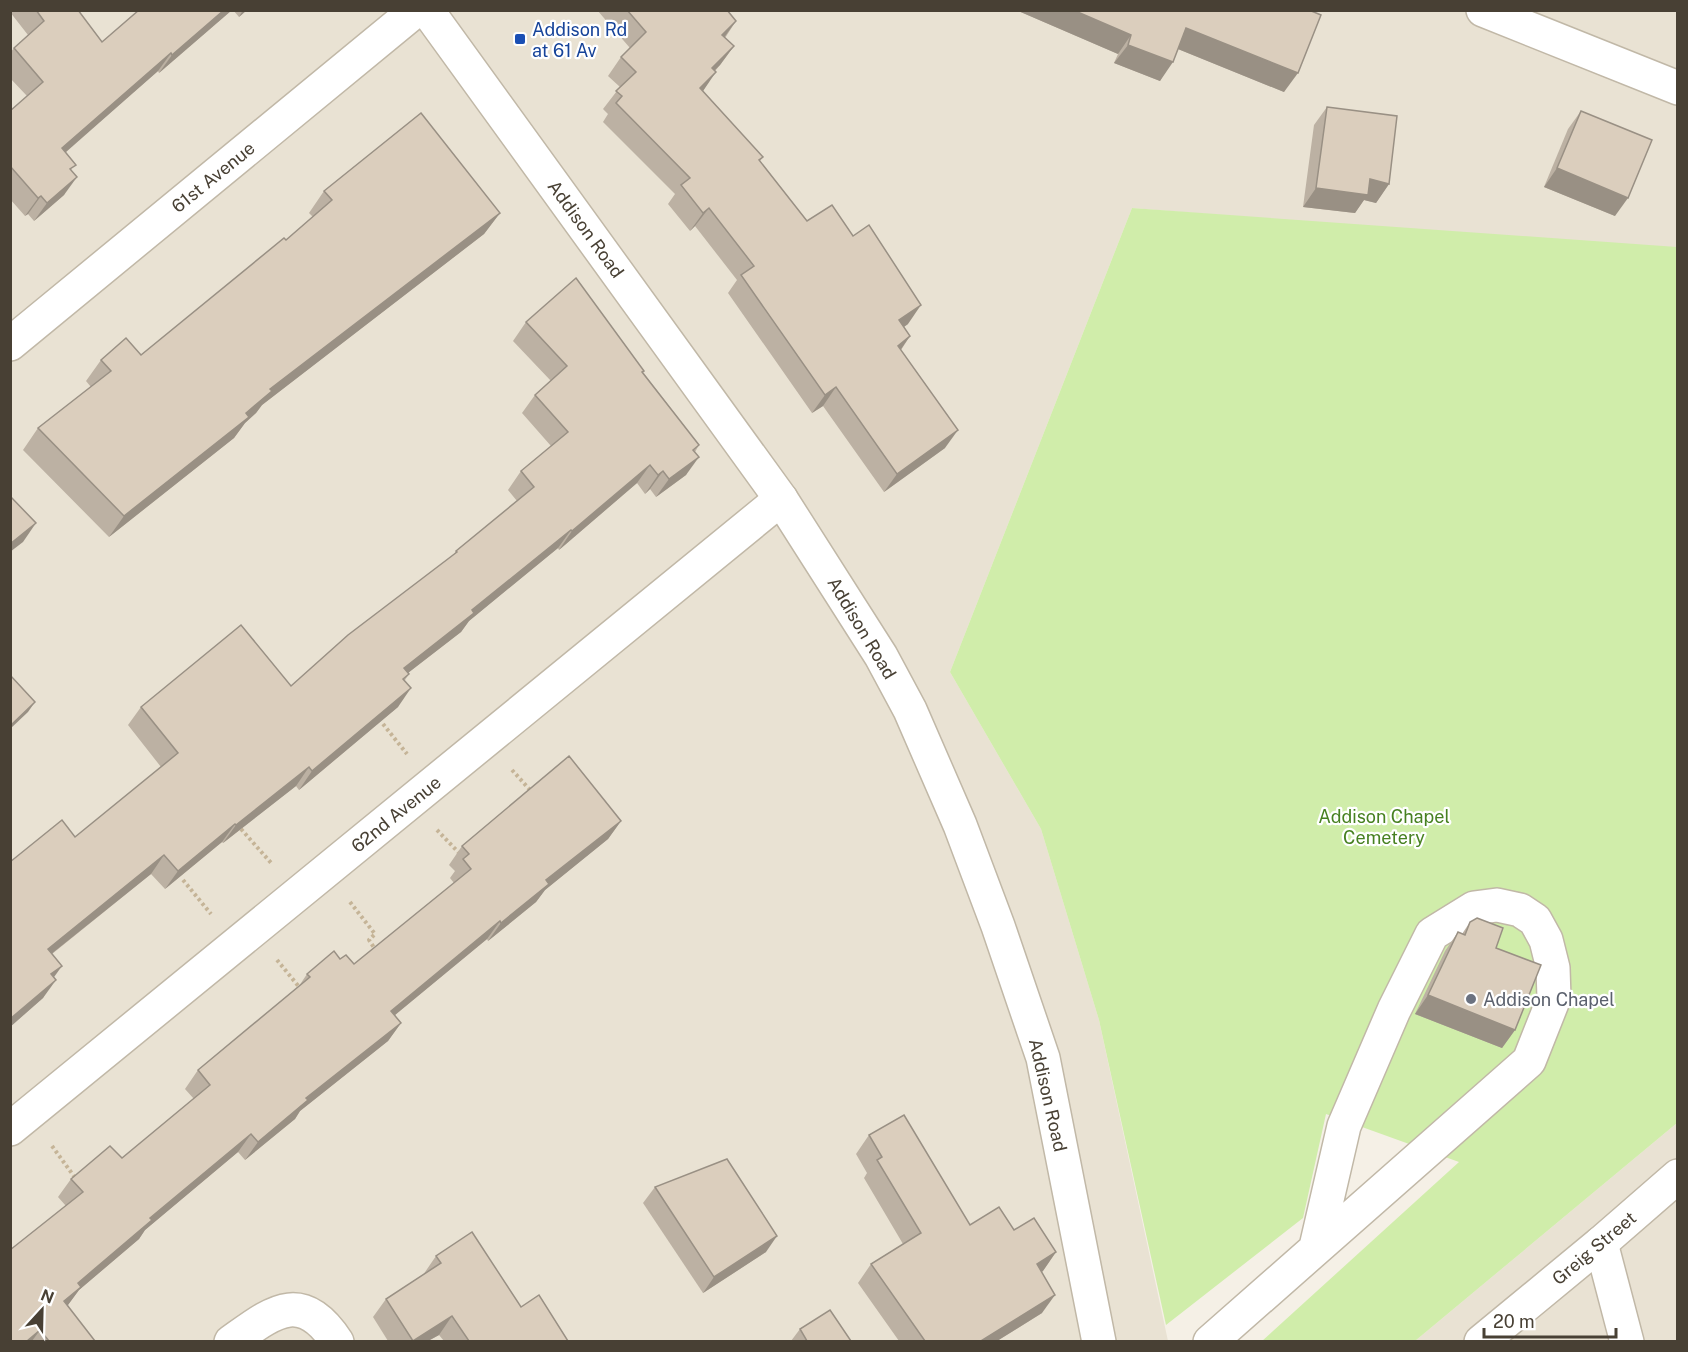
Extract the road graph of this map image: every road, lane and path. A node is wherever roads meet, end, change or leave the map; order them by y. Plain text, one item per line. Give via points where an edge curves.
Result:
1 (416, 10) edge
2 (427, 10) edge
3 (1483, 10) edge
4 (1677, 88) edge
5 (10, 344) edge
6 (781, 499) junction
7 (383, 724) edge
8 (412, 760) dead end
9 (511, 769) dead end
10 (533, 794) edge
11 (241, 829) edge
12 (436, 830) dead end
13 (461, 855) edge
14 (278, 871) dead end
15 (183, 880) edge
16 (349, 901) dead end
17 (217, 922) dead end
18 (377, 952) edge
19 (271, 953) dead end
20 (300, 987) edge
21 (10, 1129) edge
22 (46, 1139) dead end
23 (1677, 1176) edge
24 (78, 1181) edge
25 (1601, 1243) junction
26 (1316, 1247) junction
27 (231, 1341) edge
28 (337, 1341) edge
29 (1099, 1341) edge
30 (1210, 1341) edge
31 (1481, 1341) edge
32 (1627, 1341) edge

1 - 5 street, 61st Avenue
2 - 6 street, Addison Road
3 - 4 street
6 - 21 street, 62nd Avenue
6 - 29 street, Addison Road via 910,710 964,835 1043,1058
7 - 8 path
9 - 10 path
11 - 14 path
12 - 13 path
15 - 17 path
16 - 18 path via 375,934 369,940
19 - 20 path
22 - 24 path
23 - 25 street, Greig Street
25 - 31 street, Greig Street
25 - 32 street
26 - 26 street via 1529,1061 1554,998 1553,968 1546,940 1535,920 1520,910 1497,905 1474,908 1432,934 1344,1126
26 - 30 street
27 - 28 street via 272,1313 291,1309 317,1318

